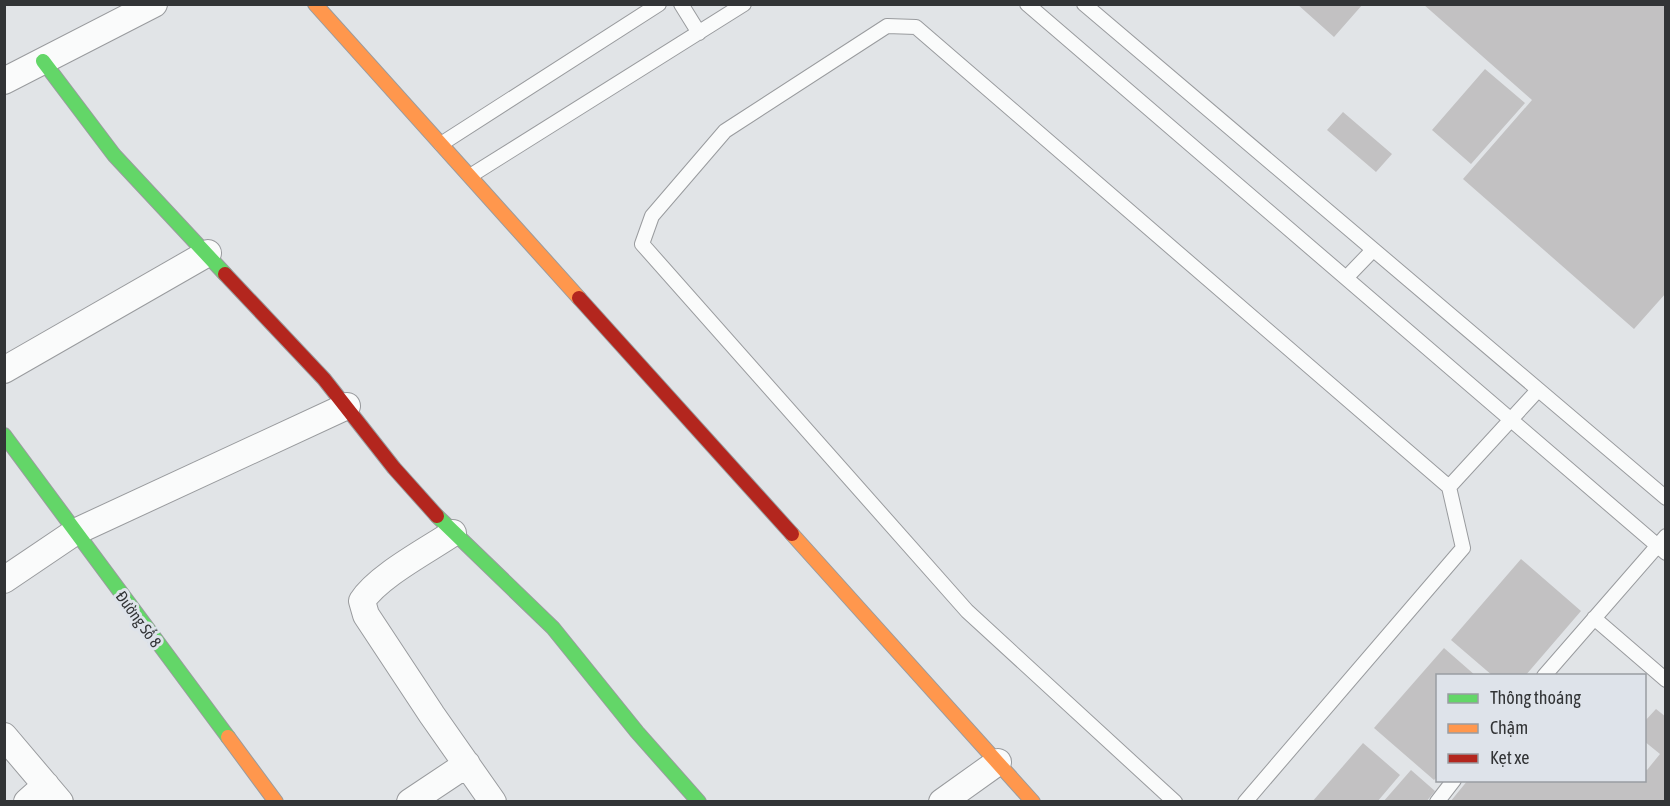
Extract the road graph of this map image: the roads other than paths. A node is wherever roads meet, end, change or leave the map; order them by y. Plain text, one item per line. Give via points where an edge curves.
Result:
1 (154, 4) edge
2 (315, 4) edge
3 (658, 4) edge
4 (681, 4) edge
5 (744, 4) edge
6 (1027, 4) edge
7 (1084, 4) edge
8 (699, 33) junction
9 (43, 61) junction
10 (4, 81) edge
11 (440, 145) junction
12 (468, 177) junction
13 (1373, 250) junction
14 (208, 253) junction
15 (1346, 278) junction
16 (4, 370) edge
17 (1538, 390) junction
18 (347, 406) junction
19 (1511, 420) junction
20 (4, 435) edge
21 (1449, 487) junction
22 (1665, 498) edge
23 (75, 532) junction
24 (453, 533) junction
25 (1663, 545) edge
26 (4, 580) edge
27 (1594, 618) junction
28 (1545, 674) edge
29 (1665, 680) edge
30 (4, 736) edge
31 (998, 762) junction
32 (466, 764) junction
33 (1453, 782) edge
34 (45, 796) edge
35 (276, 801) edge
36 (410, 801) edge
37 (492, 801) edge
38 (699, 801) edge
39 (942, 801) edge
40 (1033, 801) edge
41 (1175, 801) edge
42 (1245, 801) edge
43 (1437, 801) edge

1 - 9 street
2 - 11 street
3 - 11 lane
4 - 8 lane
5 - 8 lane
6 - 15 lane
7 - 13 lane
8 - 12 lane
9 - 10 street
9 - 14 street via 114,155
11 - 12 street
12 - 31 street
13 - 15 lane
13 - 17 lane
14 - 16 street
14 - 18 street
15 - 19 lane
17 - 19 lane
17 - 22 lane
18 - 23 street
18 - 24 street via 394,468
19 - 21 lane
19 - 25 lane
20 - 23 street, Đường Số 8
21 - 41 lane via 916,27 887,26 725,131 652,216 642,244 967,611
21 - 42 lane via 1463,549
23 - 26 street
23 - 35 street, Đường Số 8
24 - 32 street via 380,582 362,601 366,615
24 - 38 street via 553,628
25 - 27 lane
27 - 28 lane
27 - 29 lane
30 - 34 street
31 - 39 street
31 - 40 street
32 - 36 street
32 - 37 street
33 - 43 lane

